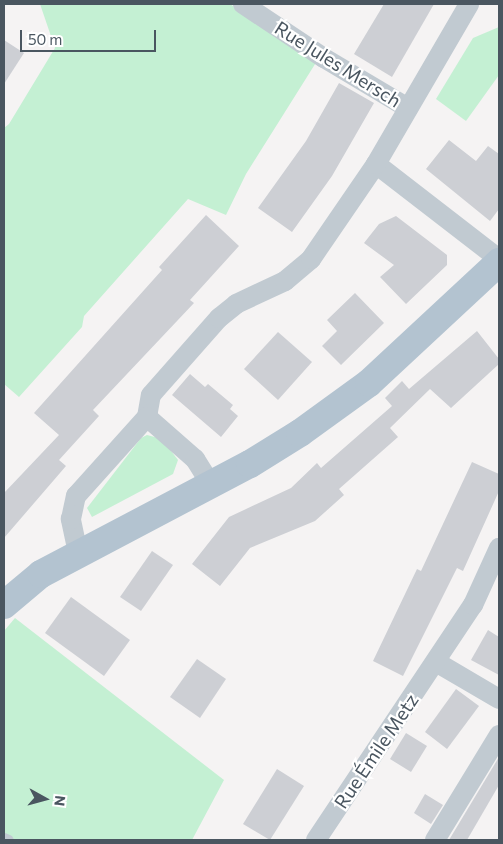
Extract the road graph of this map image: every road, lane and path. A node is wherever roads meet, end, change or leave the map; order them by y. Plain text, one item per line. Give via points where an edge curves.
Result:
1 (243, 4) edge
2 (470, 4) edge
3 (408, 108) junction
4 (376, 164) junction
5 (498, 265) edge
6 (147, 417) junction
7 (211, 485) junction
8 (499, 548) edge
9 (78, 553) junction
10 (4, 604) edge
11 (436, 662) junction
12 (499, 699) edge
13 (499, 735) edge
14 (4, 838) edge
15 (8, 840) edge
16 (316, 840) edge
17 (435, 840) edge

1 - 3 street, Rue Jules Mersch
2 - 3 street, Rue Jules Mersch
3 - 4 street, Rue Jules Mersch
4 - 5 street
4 - 6 street, Rue Jules Mersch via 311,259 285,281 236,304 219,318 151,395
5 - 7 main road via 369,383 300,433
6 - 7 street via 195,459
6 - 9 street via 76,496 71,519
7 - 9 main road
8 - 11 street, Rue Émile Metz via 473,605
9 - 10 main road via 41,574
11 - 12 street
11 - 16 street, Rue Émile Metz
13 - 17 street
14 - 15 lane

